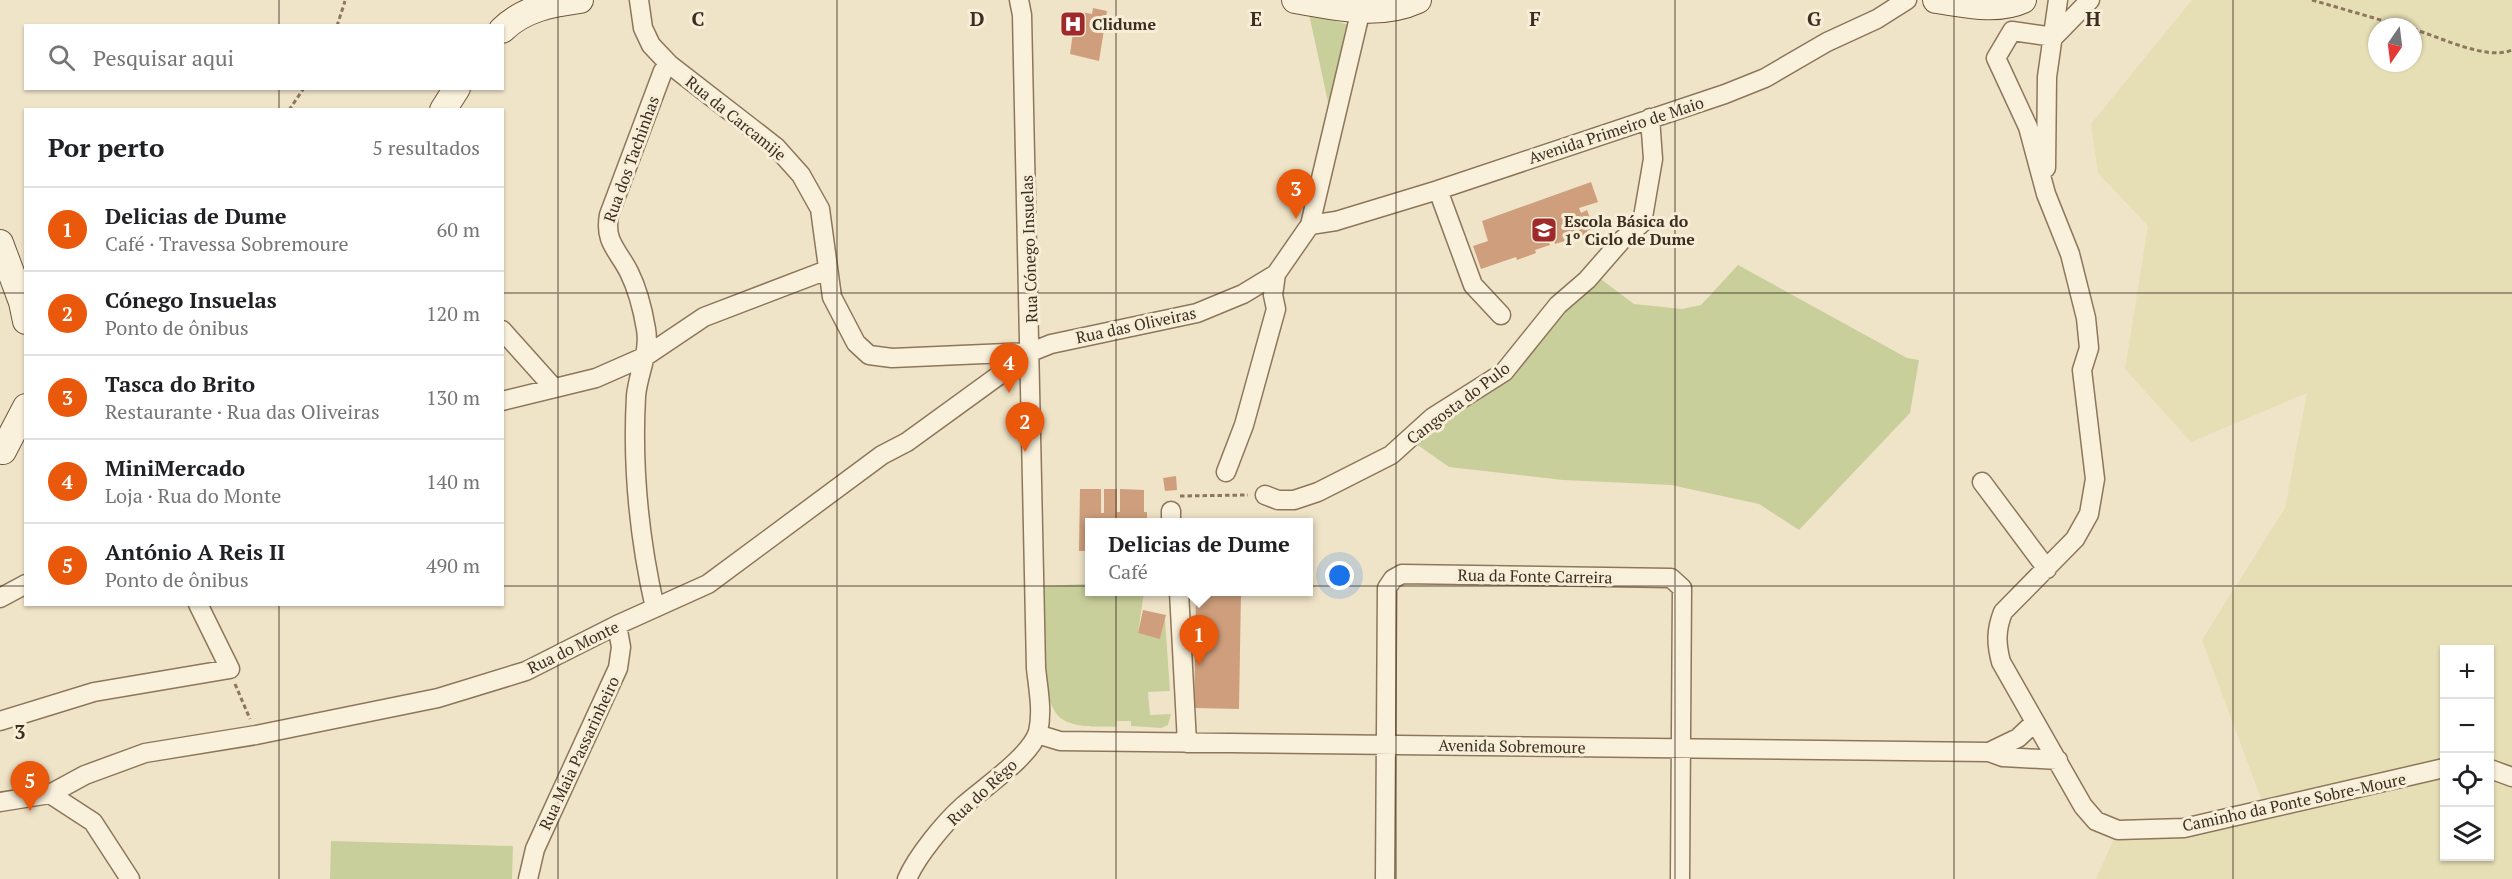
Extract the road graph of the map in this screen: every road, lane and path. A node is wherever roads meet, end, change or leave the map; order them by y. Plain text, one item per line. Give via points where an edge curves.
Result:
1 (580, 0) edge
2 (639, 0) edge
3 (1418, 0) edge
4 (1907, 0) edge
5 (1941, 0) edge
6 (2023, 0) edge
7 (2058, 0) edge
8 (2090, 0) edge
9 (2312, 0) edge
10 (345, 1) edge
11 (1307, 1) edge
12 (1023, 5) edge
13 (1361, 9) junction
14 (2374, 18) edge
15 (337, 24) edge
16 (504, 28) edge
17 (2422, 32) edge
18 (2054, 38) junction
19 (2512, 50) edge
20 (669, 64) junction
21 (303, 90) edge
22 (456, 90) edge
23 (290, 108) edge
24 (444, 108) edge
25 (1650, 118) junction
26 (1438, 190) junction
27 (2046, 194) junction
28 (1310, 225) junction
29 (0, 243) edge
30 (827, 270) junction
31 (1276, 274) junction
32 (24, 312) edge
33 (1501, 315) dead end
34 (504, 332) edge
35 (1031, 352) junction
36 (646, 356) junction
37 (554, 387) junction
38 (504, 400) edge
39 (24, 412) edge
40 (9, 448) edge
41 (1226, 472) dead end
42 (1982, 482) dead end
43 (1265, 495) joint
44 (1171, 517) edge
45 (2047, 569) junction
46 (24, 585) edge
47 (1179, 596) edge
48 (0, 598) edge
49 (199, 606) edge
50 (655, 608) junction
51 (617, 625) junction
52 (230, 669) junction
53 (0, 721) edge
54 (2034, 723) junction
55 (1037, 734) junction
56 (256, 735) junction
57 (1186, 743) junction
58 (1387, 745) junction
59 (1682, 748) junction
60 (1989, 752) junction
61 (2058, 760) junction
62 (2440, 769) edge
63 (2494, 771) edge
64 (2512, 777) edge
65 (50, 795) junction
66 (0, 802) edge
67 (130, 879) edge
68 (528, 879) edge
69 (907, 879) edge
70 (1385, 879) edge
71 (1680, 879) edge

1 - 16 street via 543,5
2 - 20 street, Rua da Carcamije via 643,28 651,45
3 - 13 street via 1402,7
4 - 25 street, Avenida Primeiro de Maio via 1877,20 1827,42 1765,78
5 - 6 street via 1977,6
7 - 18 street
8 - 18 street
9 - 14 path
10 - 15 path
11 - 13 street
12 - 35 street, Rua Cónego Insuelas
13 - 28 street, Rua das Oliveiras
17 - 19 path via 2476,52 2497,54
18 - 27 street via 2047,77
18 - 27 street, Caminho da Ponte Sobre-Moure via 2012,31 1996,58 2028,127
20 - 30 street, Rua da Carcamije via 776,147 801,175 820,209
20 - 36 street, Rua dos Tachinhas via 663,71 606,230 632,281 646,327
21 - 23 path
22 - 24 street
25 - 26 street, Avenida Primeiro de Maio
25 - 43 street, Cangosta do Pulo via 1653,159 1642,224 1558,304 1504,372 1433,417 1382,460 1294,500
26 - 28 street, Avenida Primeiro de Maio
26 - 33 street via 1473,285
27 - 45 street, Caminho da Ponte Sobre-Moure via 2070,254 2086,318 2089,348 2082,370 2095,479 2089,514 2075,539
28 - 31 street, Rua das Oliveiras
29 - 32 street
30 - 35 street, Rua da Carcamije via 832,297 856,343 869,355 892,358
30 - 36 street via 704,317
31 - 35 street, Rua das Oliveiras via 1243,294 1197,313 1051,344
31 - 41 street via 1276,309 1244,425
34 - 37 street
35 - 50 street, Rua do Monte via 907,442 882,455 708,584
35 - 55 street, Rua Cónego Insuelas via 1036,668 1041,718
36 - 37 street via 596,378
36 - 50 street, Rua dos Tachinhas via 636,393 636,486 643,555
37 - 38 street
39 - 40 street
42 - 45 street
43 - 44 path via 1182,494 1175,501
45 - 54 street, Caminho da Ponte Sobre-Moure via 2003,612 1997,627 2001,662
46 - 48 street
47 - 57 street
49 - 52 street
50 - 51 street, Rua do Monte
51 - 56 street, Rua do Monte via 526,671 438,698
51 - 68 street, Rua Maia Passarinheiro via 621,647 618,668 535,849
52 - 53 street via 111,688
52 - 56 path
54 - 60 street, Avenida Sobremoure via 2018,738
54 - 61 street, Caminho da Ponte Sobre-Moure
55 - 57 street, Avenida Sobremoure via 1060,741
55 - 69 street, Rua do Rêgo via 1027,750 960,808
56 - 65 street, Rua do Monte via 145,753 85,775
57 - 58 street, Avenida Sobremoure
58 - 59 street, Avenida Sobremoure
58 - 59 street, Rua da Fonte Carreira via 1387,588 1402,574 1671,578 1682,588
58 - 70 street, Rua da Fonte Carreira
59 - 60 street, Avenida Sobremoure
59 - 71 street, Rua da Fonte Carreira
60 - 61 street, Avenida Sobremoure via 2003,757
61 - 62 street, Caminho da Ponte Sobre-Moure via 2084,806 2096,820 2118,830 2184,828
63 - 64 street
65 - 66 street
65 - 67 street via 93,822

